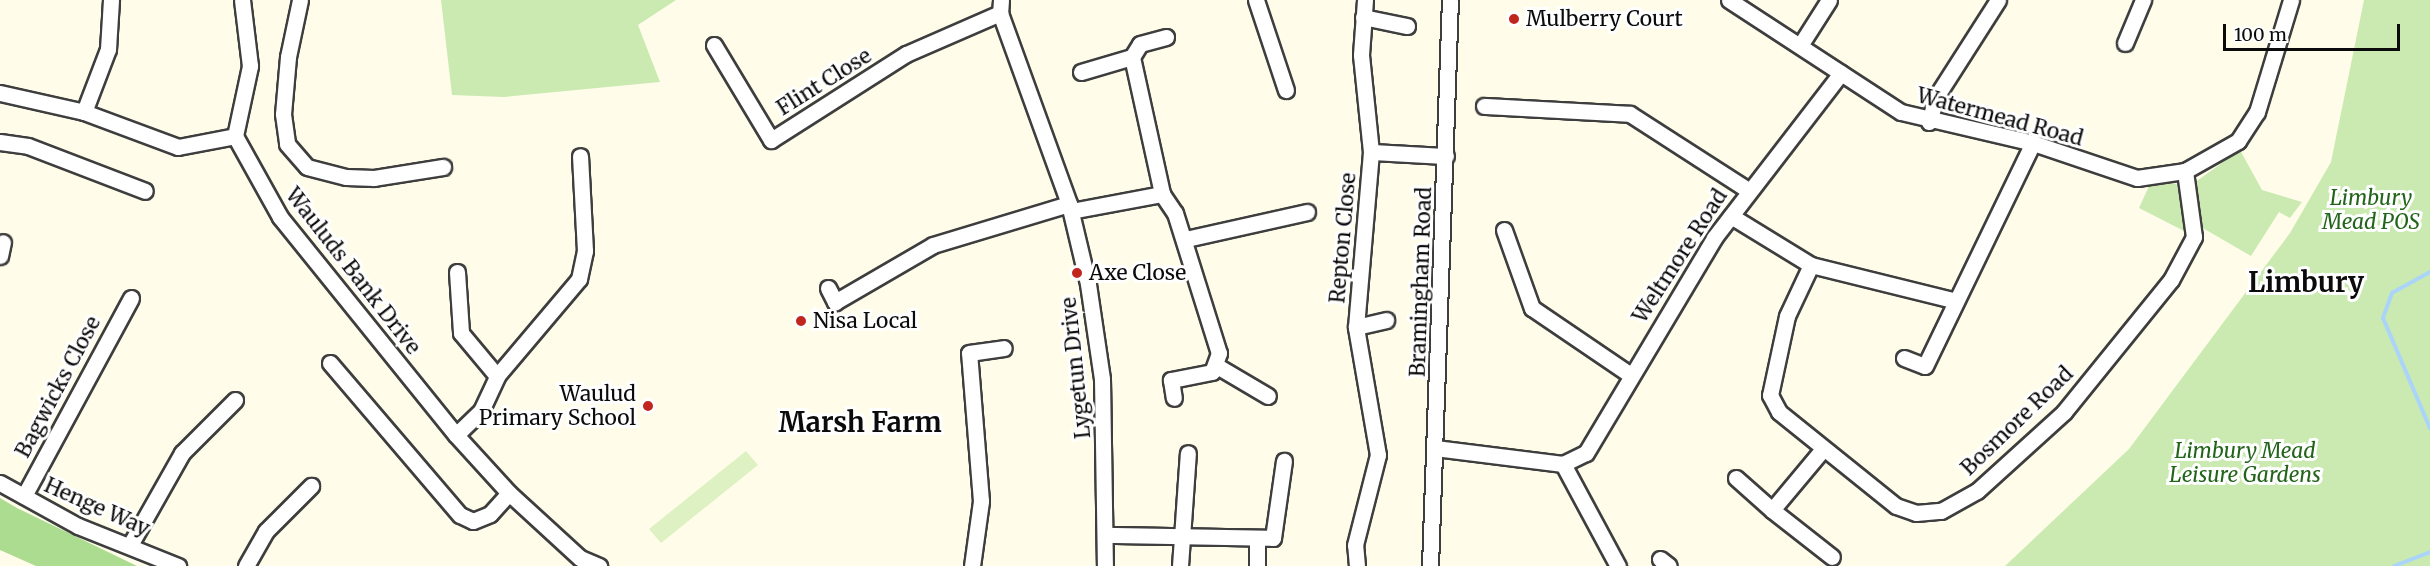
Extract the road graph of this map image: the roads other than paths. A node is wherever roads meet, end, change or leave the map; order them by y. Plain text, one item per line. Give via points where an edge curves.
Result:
1 (111, 0) edge
2 (242, 0) edge
3 (300, 0) edge
4 (1256, 0) edge
5 (1365, 0) edge
6 (1450, 0) edge
7 (1729, 0) edge
8 (1829, 0) edge
9 (1998, 0) edge
10 (2144, 0) edge
11 (2291, 0) edge
12 (1000, 6) edge
13 (1363, 17) junction
14 (1407, 26) dead end
15 (1166, 37) dead end
16 (2126, 43) dead end
17 (1801, 44) junction
18 (714, 45) dead end
19 (1132, 57) junction
20 (1082, 72) dead end
21 (1841, 73) junction
22 (1286, 90) dead end
23 (0, 93) edge
24 (1484, 106) dead end
25 (84, 112) junction
26 (1929, 122) junction
27 (235, 136) junction
28 (0, 142) edge
29 (2033, 143) junction
30 (1371, 152) junction
31 (580, 156) dead end
32 (1446, 156) junction
33 (443, 168) dead end
34 (2186, 171) junction
35 (1748, 190) junction
36 (145, 191) dead end
37 (1162, 194) junction
38 (1070, 207) junction
39 (1307, 212) dead end
40 (1731, 216) junction
41 (1504, 230) dead end
42 (1186, 239) junction
43 (1811, 265) junction
44 (458, 272) dead end
45 (828, 288) dead end
46 (131, 298) dead end
47 (1956, 301) junction
48 (1386, 320) dead end
49 (1356, 327) junction
50 (1004, 348) dead end
51 (1904, 358) dead end
52 (330, 363) dead end
53 (1217, 366) junction
54 (1629, 374) junction
55 (497, 376) junction
56 (1268, 396) dead end
57 (1174, 398) dead end
58 (235, 400) dead end
59 (456, 435) junction
60 (1435, 448) junction
61 (1823, 449) junction
62 (1188, 453) dead end
63 (1284, 460) dead end
64 (1563, 464) junction
65 (1736, 478) dead end
66 (0, 483) edge
67 (311, 486) dead end
68 (509, 493) junction
69 (24, 496) junction
70 (1772, 510) junction
71 (1109, 535) junction
72 (1180, 536) junction
73 (1257, 538) junction
74 (129, 545) junction
75 (1832, 557) dead end
76 (578, 562) edge
77 (178, 566) edge
78 (246, 566) edge
79 (599, 566) edge
80 (972, 566) edge
81 (1105, 566) edge
82 (1180, 566) edge
83 (1257, 566) edge
84 (1357, 566) edge
85 (1430, 566) edge
86 (1618, 566) edge

1 - 25 street via 108,49
2 - 27 street via 250,66
3 - 33 street via 283,114 287,144 307,167 346,177 374,178
4 - 22 street
5 - 13 street, Repton Close
6 - 32 street, Bramingham Road
7 - 17 street, Watermead Road
8 - 17 street
9 - 26 street via 1936,97
10 - 16 street
11 - 34 street, Watermead Road via 2248,129 2224,154
12 - 18 street, Flint Close via 906,54 771,140
12 - 38 street, Lygetun Drive
13 - 14 street
13 - 30 street, Repton Close
15 - 19 street via 1140,44
17 - 21 street, Watermead Road
19 - 20 street
19 - 37 street
21 - 26 street, Watermead Road via 1901,112
21 - 35 street, Weltmore Road
23 - 25 street
24 - 35 street via 1630,114
25 - 27 street via 178,147
26 - 29 street, Watermead Road
27 - 59 street, Wauluds Bank Drive via 280,218
28 - 36 street via 28,146
29 - 34 street, Watermead Road via 2138,178
29 - 47 street
30 - 32 street, Repton Close
30 - 49 street, Repton Close
31 - 55 street via 585,251 579,279
32 - 60 street, Bramingham Road
34 - 61 street, Bosmore Road via 2194,237 2170,280 2064,412 1977,491 1941,511 1916,513 1896,506
35 - 40 street, Weltmore Road
37 - 38 street
37 - 42 street
38 - 45 street via 933,245 836,302
38 - 71 street, Lygetun Drive via 1102,379
39 - 42 street
40 - 43 street
40 - 54 street, Weltmore Road
41 - 54 street via 1532,308
42 - 53 street via 1219,353
43 - 47 street
43 - 61 street, Bosmore Road via 1787,316 1770,395 1779,412
44 - 55 street via 461,333
46 - 69 street, Bagwicks Close
47 - 51 street via 1925,366
48 - 49 street, Repton Close
49 - 84 street, Repton Close via 1378,455 1355,545
50 - 80 street via 969,353 981,501
52 - 68 street via 460,515 473,521 490,514
53 - 56 street
53 - 57 street via 1171,381
54 - 64 street, Weltmore Road via 1586,453
55 - 59 street via 481,411
58 - 74 street via 182,453
59 - 68 street, Wauluds Bank Drive
60 - 64 street
60 - 85 street, Bramingham Road
61 - 70 street
62 - 72 street
63 - 73 street via 1273,538
64 - 86 street
65 - 70 street
66 - 69 street, Henge Way
67 - 78 street via 266,531
68 - 76 street, Wauluds Bank Drive
69 - 74 street, Henge Way
70 - 75 street
71 - 72 street
71 - 81 street, Lygetun Drive
72 - 73 street
72 - 82 street
73 - 83 street
74 - 77 street, Henge Way
76 - 79 street, Wauluds Bank Drive

